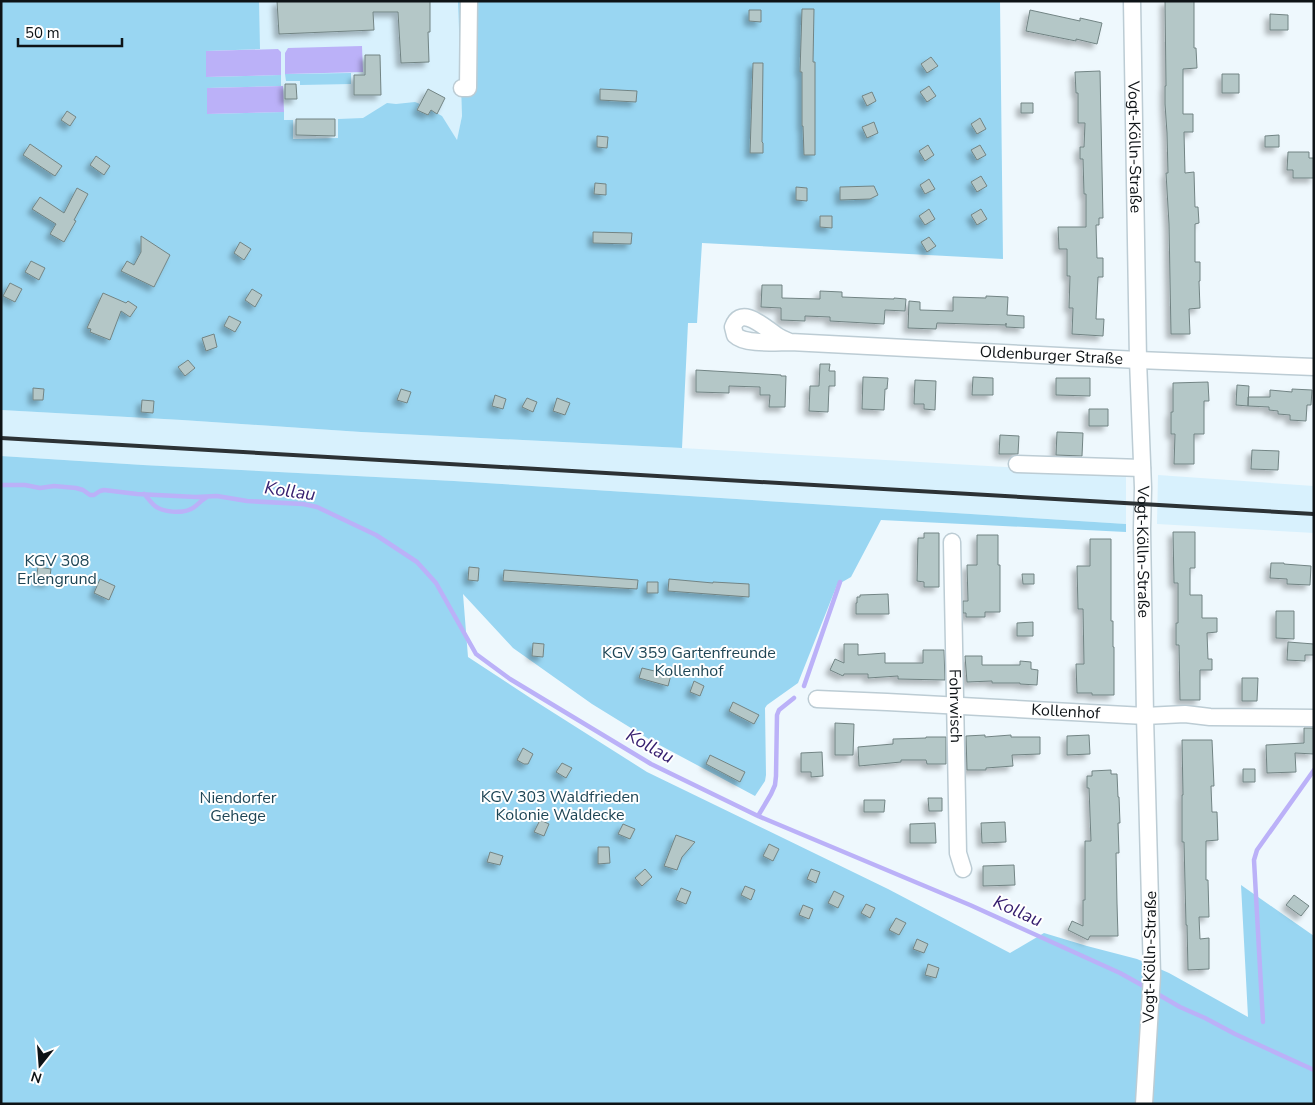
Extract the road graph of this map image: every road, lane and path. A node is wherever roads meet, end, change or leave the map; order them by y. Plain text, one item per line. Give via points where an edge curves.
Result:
1 (469, 1) edge
2 (1132, 1) edge
3 (462, 88) dead end
4 (790, 342) dead end
5 (1138, 360) junction
6 (1314, 367) edge
7 (1016, 464) dead end
8 (1142, 468) junction
9 (952, 542) dead end
10 (817, 699) dead end
11 (955, 705) junction
12 (1145, 716) junction
13 (1314, 718) edge
14 (963, 869) dead end
15 (1144, 1104) edge

1 - 3 street via 468,88
2 - 5 street, Vogt-Kölln-Straße
4 - 5 street, Oldenburger Straße
5 - 6 street, Oldenburger Straße
5 - 8 street, Vogt-Kölln-Straße
7 - 8 street
8 - 12 street, Vogt-Kölln-Straße
9 - 11 street, Fohrwisch
10 - 11 street, Kollenhof
11 - 12 street, Kollenhof
11 - 14 street, Fohrwisch via 958,853
12 - 13 street, Kollenhof
12 - 15 street, Vogt-Kölln-Straße via 1152,980

